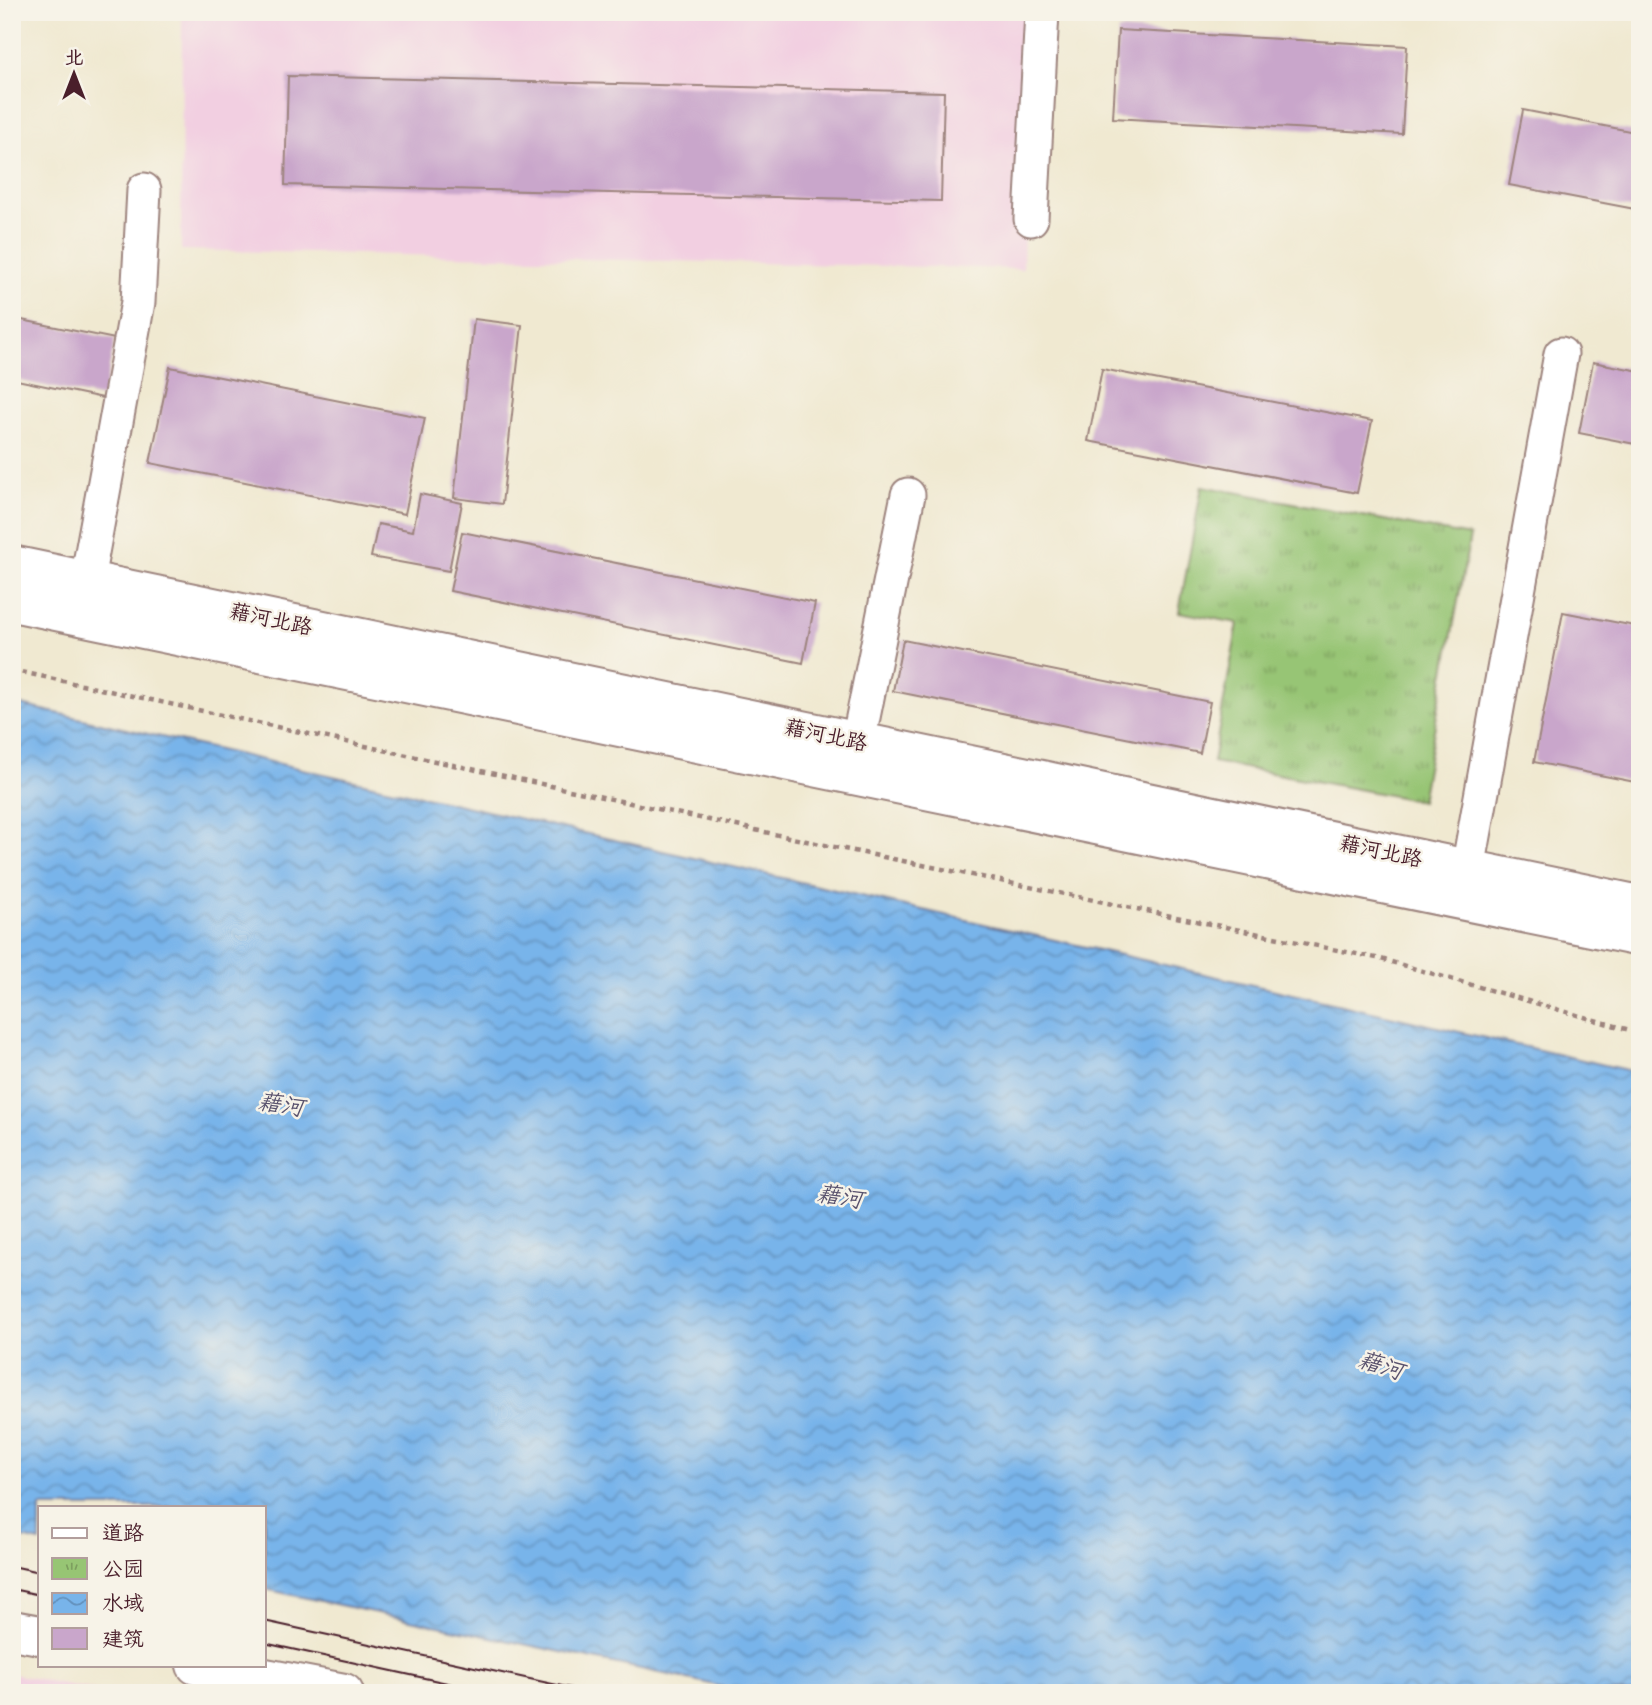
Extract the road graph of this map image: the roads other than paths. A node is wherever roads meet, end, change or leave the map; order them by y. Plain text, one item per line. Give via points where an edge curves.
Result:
1 (1042, 12) edge
2 (144, 190) dead end
3 (1031, 219) dead end
4 (1561, 354) dead end
5 (908, 495) dead end
6 (12, 565) edge
7 (86, 580) junction
8 (12, 602) edge
9 (858, 742) junction
10 (1468, 869) junction
11 (1640, 905) edge
12 (1640, 937) edge
13 (12, 1630) edge
14 (38, 1635) edge
15 (201, 1666) edge
16 (344, 1693) edge

1 - 3 street
2 - 7 street via 138,302
4 - 10 street
5 - 9 street
6 - 7 main road, 藉河北路
7 - 9 main road, 藉河北路
8 - 12 main road, 藉河北路
9 - 10 main road, 藉河北路
10 - 11 main road, 藉河北路
13 - 14 main road
15 - 16 main road

